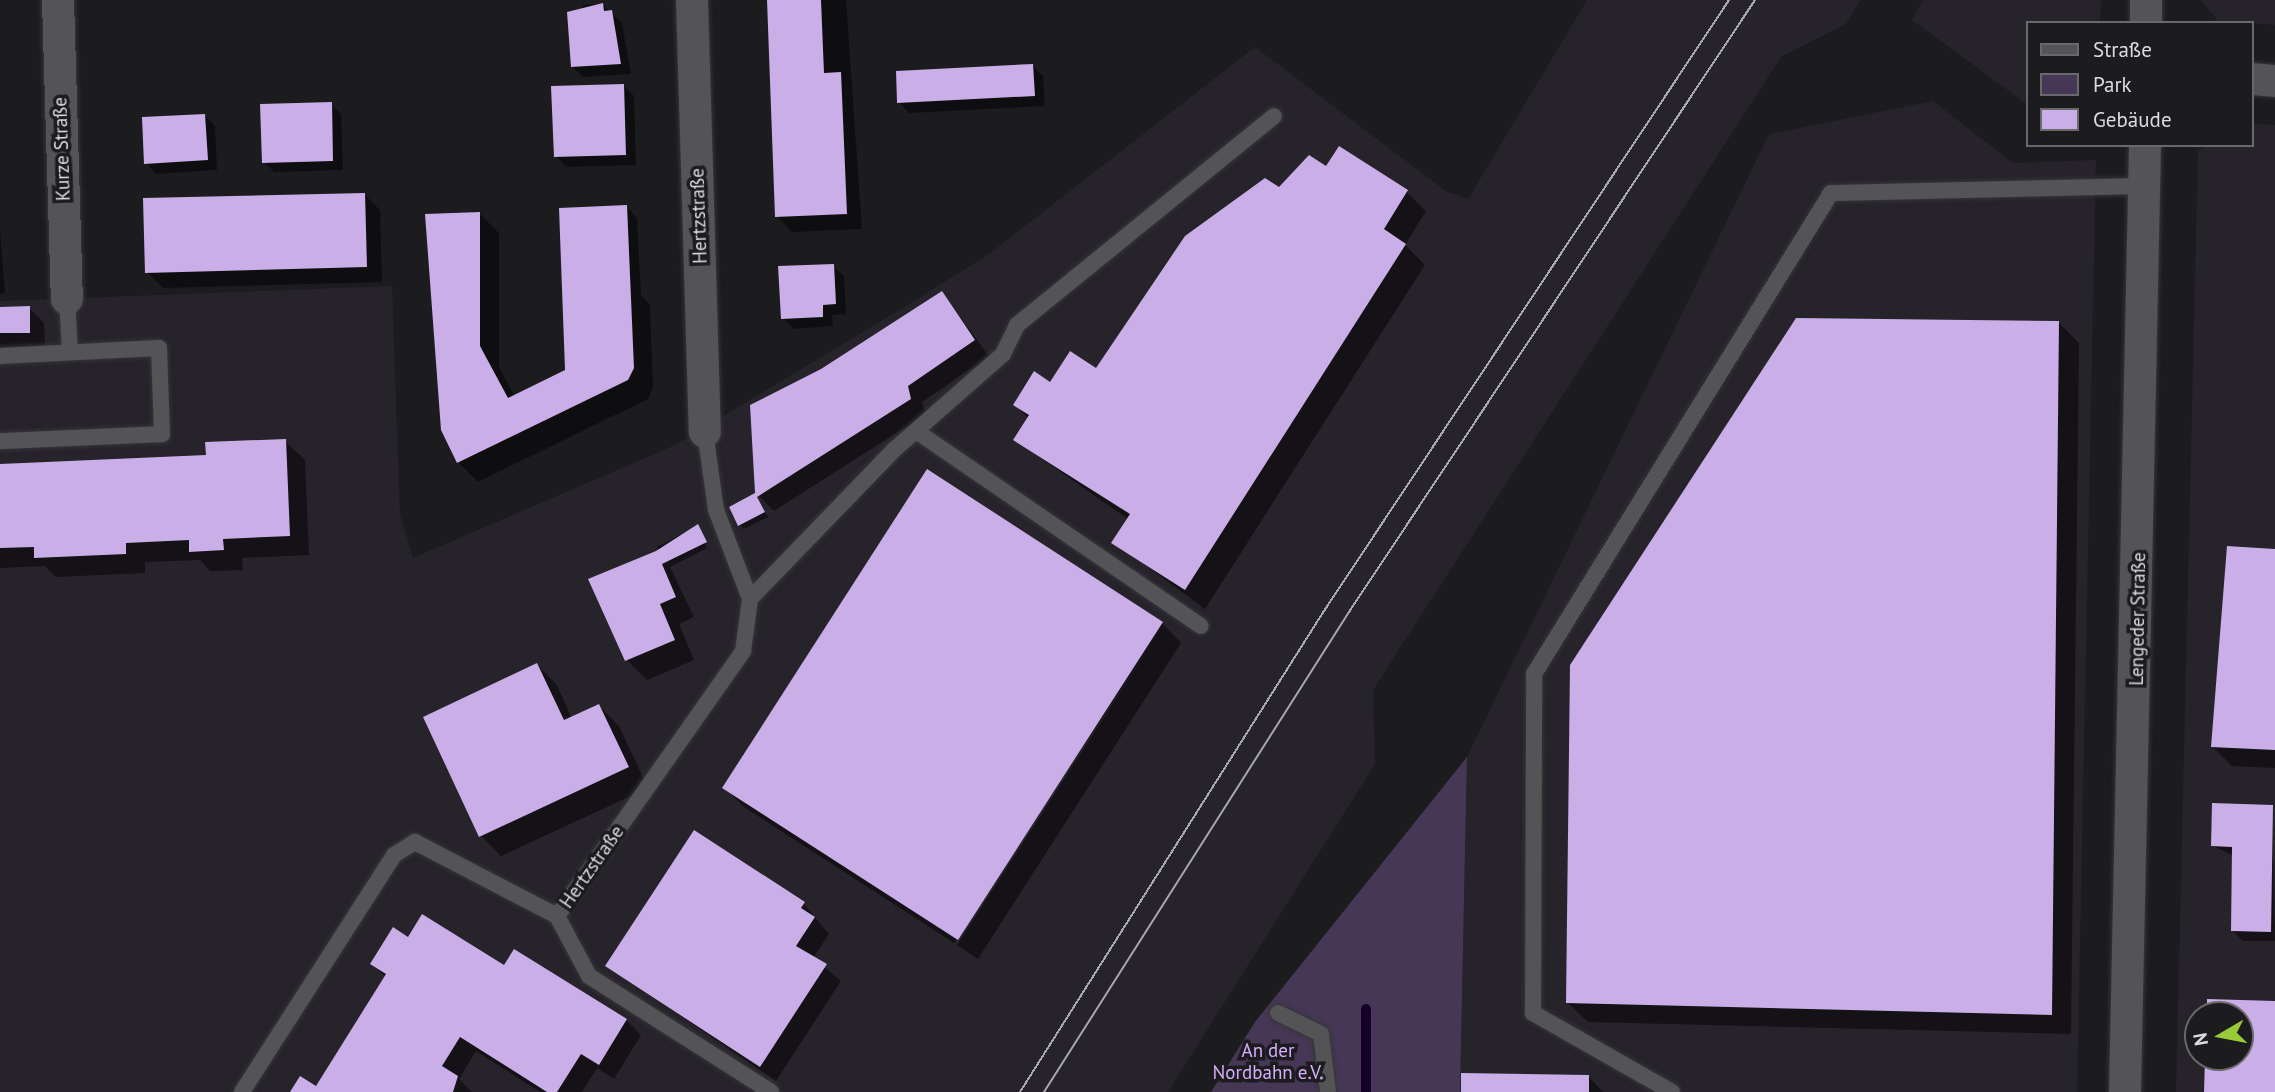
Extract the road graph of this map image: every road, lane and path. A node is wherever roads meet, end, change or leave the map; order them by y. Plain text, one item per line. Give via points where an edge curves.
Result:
1 (58, 0) edge
2 (692, 0) edge
3 (2146, 0) edge
4 (2146, 21) edge
5 (2254, 79) edge
6 (2275, 81) edge
7 (1274, 116) dead end
8 (2145, 147) edge
9 (2146, 186) junction
10 (67, 299) joint
11 (70, 352) junction
12 (0, 356) edge
13 (916, 431) junction
14 (704, 435) joint
15 (0, 441) edge
16 (750, 599) junction
17 (1201, 626) dead end
18 (557, 916) junction
19 (1278, 1013) dead end
20 (242, 1092) edge
21 (771, 1092) edge
22 (1328, 1092) edge
23 (1672, 1092) edge
24 (2125, 1092) edge

1 - 10 street, Kurze Straße
2 - 14 street, Hertzstraße
3 - 4 street
5 - 6 street
7 - 13 lane via 1017,325 1003,354
8 - 9 street, Lengeder Straße
9 - 23 lane via 1831,193 1534,674 1533,1013
9 - 24 street, Lengeder Straße
10 - 11 lane
11 - 12 lane
11 - 15 lane via 159,348 162,433
13 - 16 lane
13 - 17 lane
14 - 16 lane, Hertzstraße via 716,510
16 - 18 lane, Hertzstraße via 743,651
18 - 20 lane, Hertzstraße via 415,842 394,855
18 - 21 lane via 589,976
19 - 22 lane via 1321,1034

